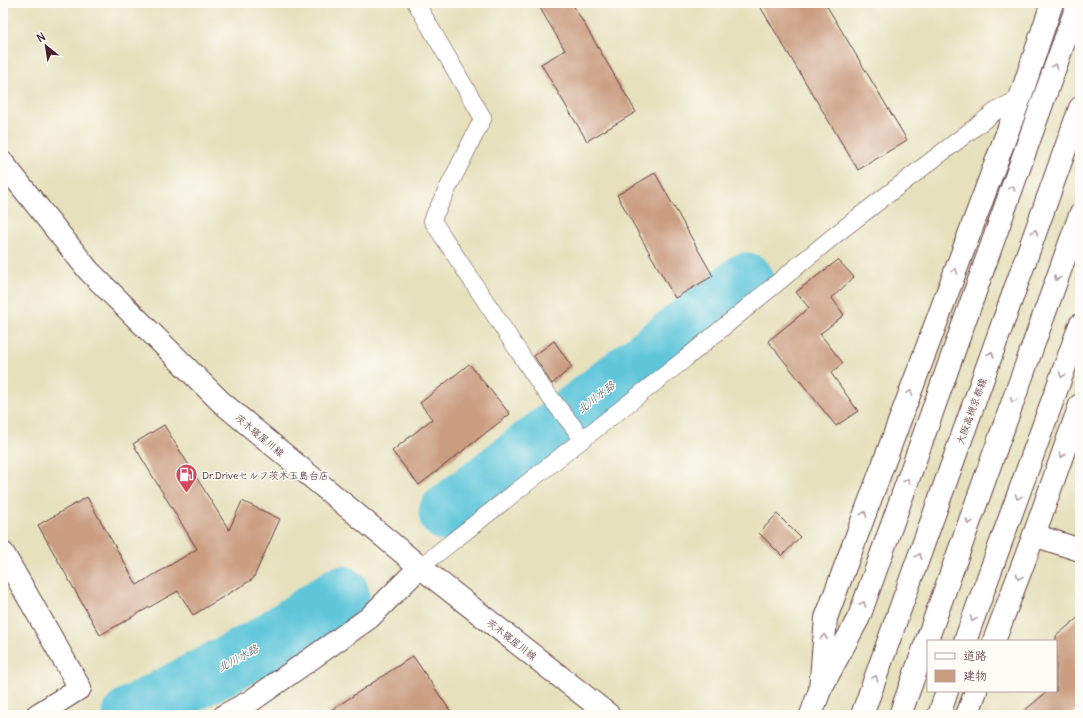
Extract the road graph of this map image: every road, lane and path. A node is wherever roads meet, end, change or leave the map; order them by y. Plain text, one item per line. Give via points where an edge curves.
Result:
1 (416, 3) edge
2 (1052, 3) edge
3 (1078, 3) edge
4 (1020, 98) junction
5 (1080, 108) edge
6 (3, 163) edge
7 (1080, 215) edge
8 (1080, 325) edge
9 (1080, 405) edge
10 (578, 434) junction
11 (1034, 535) junction
12 (1080, 550) edge
13 (3, 553) edge
14 (420, 567) junction
15 (965, 640) edge
16 (994, 640) edge
17 (820, 690) junction
18 (947, 692) edge
19 (976, 692) edge
20 (37, 715) edge
21 (225, 715) edge
22 (609, 715) edge
23 (812, 715) edge
24 (862, 715) edge
25 (900, 715) edge
26 (939, 715) edge
27 (967, 715) edge

1 - 10 lane via 483,118 432,220 542,387
2 - 4 main road
17 -> 3 main road via 858,616
4 - 10 lane via 996,111 835,235 684,360
17 -> 4 main road via 826,618
24 -> 5 main road, 大阪高槻京都線
6 - 14 main road, 茨木寝屋川線 via 89,271 221,402
7 -> 25 main road
8 -> 15 main road
9 -> 11 main road
10 - 14 lane
11 - 12 main road
11 -> 16 main road
13 - 20 main road via 80,688
14 - 21 main road via 369,618 251,701
14 - 22 main road, 茨木寝屋川線
17 - 23 main road
18 - 26 main road
19 - 27 main road

